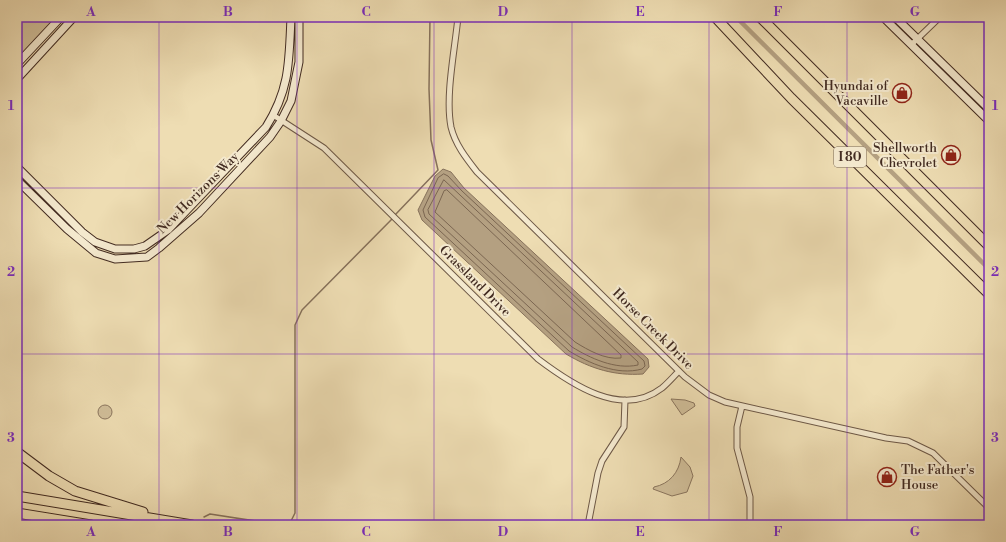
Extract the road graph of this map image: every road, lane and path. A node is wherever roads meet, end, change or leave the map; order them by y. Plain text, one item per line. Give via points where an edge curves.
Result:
1 (61, 17) edge
2 (74, 17) edge
3 (291, 17) edge
4 (299, 17) edge
5 (458, 17) edge
6 (715, 17) edge
7 (760, 17) edge
8 (883, 17) edge
9 (895, 17) edge
10 (940, 17) edge
11 (918, 40) junction
12 (911, 46) junction
13 (17, 64) edge
14 (17, 79) edge
15 (989, 109) edge
16 (273, 115) junction
17 (281, 121) junction
18 (989, 121) edge
19 (17, 167) edge
20 (17, 180) edge
21 (989, 246) edge
22 (989, 294) edge
23 (679, 371) junction
24 (625, 400) junction
25 (742, 406) junction
26 (17, 452) edge
27 (17, 496) edge
28 (989, 508) edge
29 (17, 513) edge
30 (176, 522) junction
31 (91, 525) edge
32 (192, 525) edge
33 (588, 525) edge
34 (750, 525) edge

1 - 13 street
2 - 14 street
3 - 16 street, New Horizons Way via 286,84
4 - 17 street, New Horizons Way via 297,75 291,100
5 - 23 street, Horse Creek Drive via 450,98 451,127 461,151 477,172
6 - 22 highway, I 80 via 791,98
7 - 21 highway, I 80
8 - 12 street
9 - 11 street
10 - 11 street
11 - 12 street
11 - 15 street
12 - 18 street
16 - 17 street, Grassland Drive
16 - 19 street, New Horizons Way via 266,127 168,230 145,246 134,249 115,249 95,242
17 - 20 street, New Horizons Way via 270,137 199,213 146,256 120,259 96,253 67,229
17 - 24 street, Grassland Drive via 324,148 538,359 559,374 602,397
23 - 24 street, Grassland Drive via 661,389 641,398
23 - 25 street, Horse Creek Drive via 709,395
24 - 33 street via 624,427 602,461
25 - 28 street, Horse Creek Drive via 908,441 932,453
25 - 34 street via 737,427 737,448 750,497
26 - 30 highway via 49,476 75,490
27 - 30 highway
29 - 31 highway
30 - 32 highway

